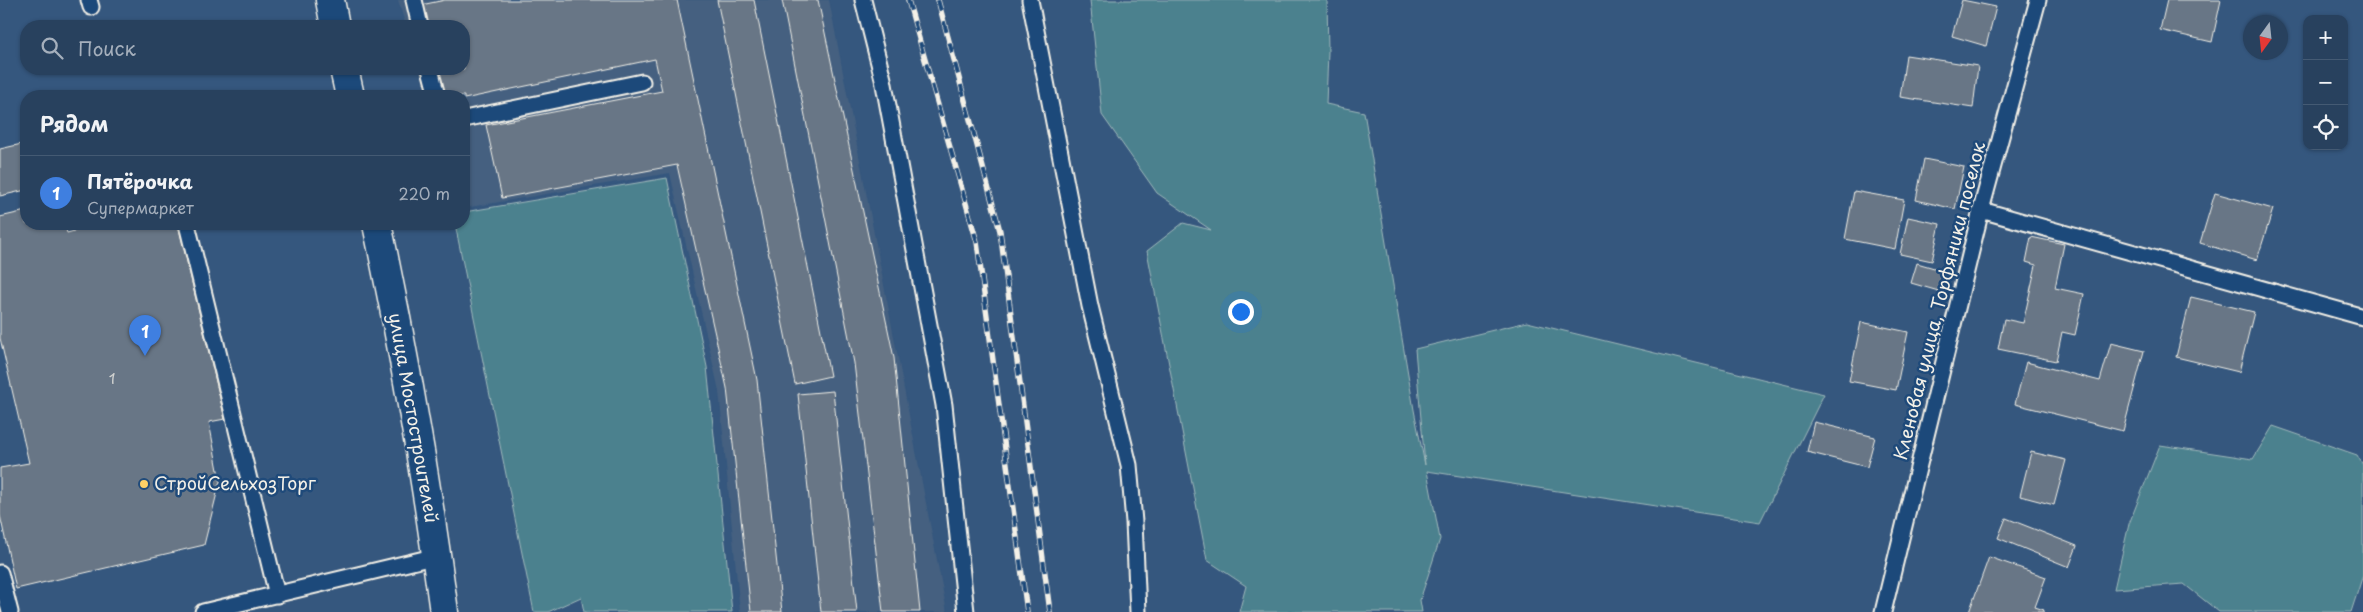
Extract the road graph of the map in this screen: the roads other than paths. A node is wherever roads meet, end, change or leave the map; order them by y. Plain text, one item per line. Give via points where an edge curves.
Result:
1 (330, 0) edge
2 (414, 0) edge
3 (863, 0) edge
4 (1030, 0) edge
5 (2038, 0) edge
6 (334, 20) edge
7 (419, 20) edge
8 (345, 75) edge
9 (432, 75) edge
10 (642, 82) dead end
11 (349, 90) edge
12 (435, 90) edge
13 (470, 118) edge
14 (1981, 210) junction
15 (188, 230) edge
16 (378, 230) edge
17 (2363, 317) edge
18 (437, 556) junction
19 (0, 573) edge
20 (277, 595) junction
21 (10, 612) edge
22 (203, 612) edge
23 (444, 612) edge
24 (966, 612) edge
25 (1138, 612) edge
26 (1883, 612) edge

1 - 6 main road
2 - 7 lane
3 - 24 lane via 883,80 944,405
4 - 25 lane via 1090,306 1129,465
5 - 14 lane, Кленовая улица, Торфяники поселок
8 - 11 main road
9 - 12 lane
10 - 13 lane
14 - 17 lane
14 - 26 lane, Кленовая улица, Торфяники поселок
15 - 20 lane
16 - 18 main road, улица Мостостроителей
18 - 20 lane
18 - 23 main road, улица Мостостроителей
19 - 21 lane
20 - 22 lane

